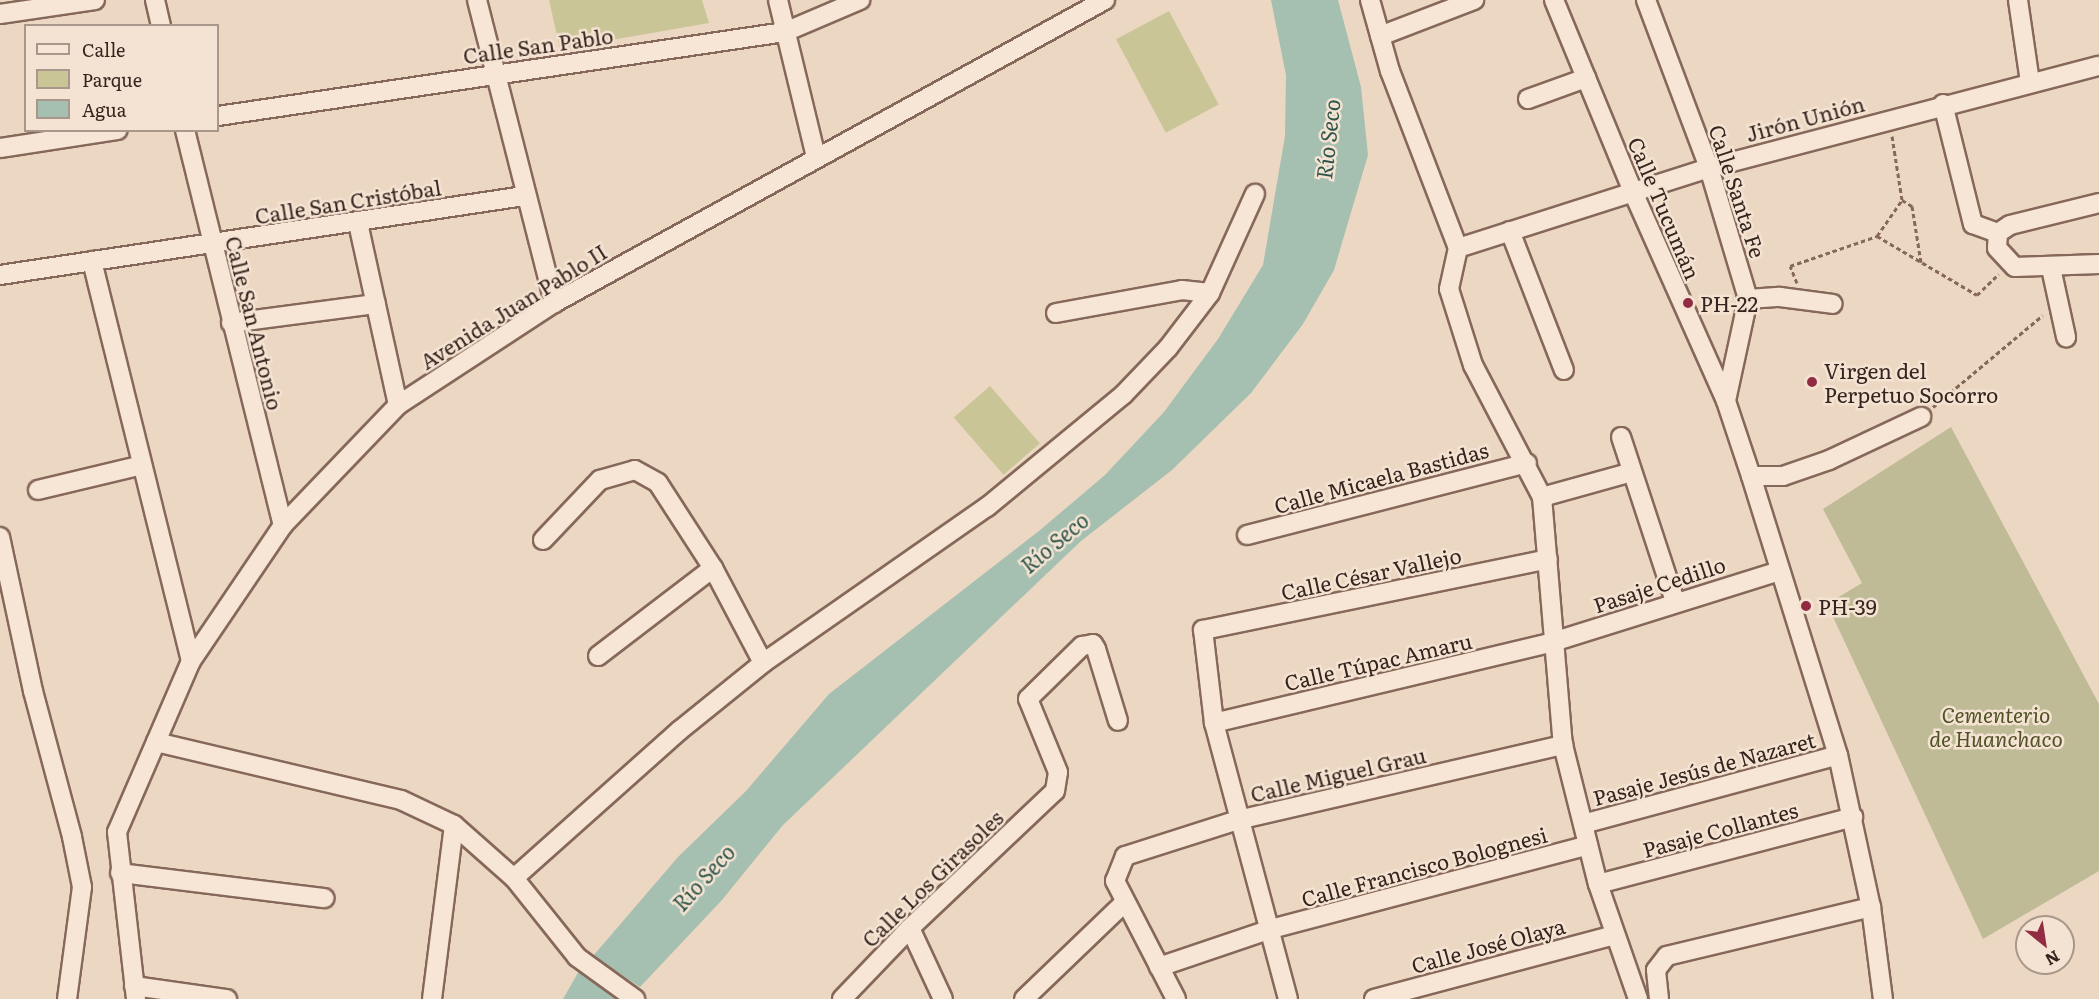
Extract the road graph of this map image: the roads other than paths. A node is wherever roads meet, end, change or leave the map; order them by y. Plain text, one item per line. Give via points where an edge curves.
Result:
1 (95, 0) edge
2 (155, 0) edge
3 (477, 0) edge
4 (778, 0) edge
5 (860, 0) edge
6 (1105, 0) edge
7 (1370, 0) edge
8 (1474, 0) edge
9 (1554, 0) edge
10 (1646, 0) edge
11 (2018, 0) edge
12 (0, 14) edge
13 (161, 24) edge
14 (785, 32) junction
15 (1380, 36) junction
16 (2099, 66) edge
17 (495, 74) junction
18 (1586, 78) junction
19 (2030, 82) junction
20 (1527, 99) dead end
21 (1943, 104) junction
22 (219, 116) edge
23 (105, 132) edge
24 (185, 132) edge
25 (0, 148) edge
26 (816, 157) junction
27 (1709, 168) junction
28 (1633, 192) junction
29 (1255, 194) dead end
30 (524, 196) junction
31 (2099, 203) edge
32 (358, 223) junction
33 (1510, 231) junction
34 (1998, 233) junction
35 (212, 244) junction
36 (1458, 248) junction
37 (92, 261) junction
38 (2099, 264) edge
39 (2051, 268) junction
40 (0, 275) edge
41 (1210, 293) junction
42 (1748, 299) junction
43 (554, 303) junction
44 (376, 304) junction
45 (1833, 304) dead end
46 (1056, 313) dead end
47 (231, 323) junction
48 (2066, 337) dead end
49 (1564, 370) dead end
50 (1726, 401) junction
51 (398, 405) junction
52 (1921, 417) road end
53 (1621, 437) dead end
54 (1527, 463) junction
55 (142, 465) junction
56 (1632, 472) junction
57 (1751, 476) junction
58 (38, 490) dead end
59 (1542, 497) junction
60 (283, 525) junction
61 (1247, 536) dead end
62 (0, 537) edge
63 (543, 540) dead end
64 (1548, 559) junction
65 (712, 568) junction
66 (1780, 571) junction
67 (1675, 601) junction
68 (1553, 642) junction
69 (598, 656) dead end
70 (191, 661) junction
71 (763, 663) junction
72 (1118, 721) dead end
73 (1214, 723) junction
74 (156, 742) junction
75 (1563, 745) junction
76 (1838, 755) junction
77 (1853, 817) junction
78 (1238, 820) junction
79 (1583, 824) junction
80 (454, 825) junction
81 (1588, 845) junction
82 (120, 873) junction
83 (514, 878) junction
84 (1598, 884) junction
85 (324, 898) dead end
86 (1124, 903) junction
87 (1870, 908) junction
88 (910, 928) junction
89 (1271, 929) junction
90 (1614, 935) junction
91 (1159, 967) junction
92 (135, 992) edge
93 (67, 999) edge
94 (227, 999) edge
95 (432, 999) edge
96 (635, 999) edge
97 (842, 999) edge
98 (943, 999) edge
99 (1024, 999) edge
100 (1176, 999) edge
101 (1288, 999) edge
102 (1374, 999) edge
103 (1638, 999) edge
104 (1659, 999) edge
105 (1883, 999) edge

1 - 12 street
2 - 13 street
3 - 17 street
4 - 14 street
5 - 14 street, Calle San Pablo
6 - 26 street, Avenida Juan Pablo II
7 - 15 street
8 - 15 street
9 - 18 street, Calle Tucumán
10 - 27 street, Calle Santa Fe
11 - 19 street
14 - 17 street, Calle San Pablo
14 - 26 street
15 - 36 street
16 - 19 street, Jirón Unión
17 - 22 street, Calle San Pablo
17 - 30 street
18 - 20 street
18 - 28 street, Calle Tucumán
19 - 21 street, Jirón Unión
21 - 27 street, Jirón Unión
21 - 34 street via 1973,224
23 - 25 street
24 - 35 street, Calle San Antonio
26 - 43 street, Avenida Juan Pablo II
27 - 28 street, Jirón Unión
27 - 42 street, Calle Santa Fe
28 - 33 street, Jirón Unión
28 - 50 street, Calle Tucumán
29 - 41 street
30 - 32 street, Calle San Cristóbal
30 - 43 street
31 - 34 street via 2010,225
32 - 35 street, Calle San Cristóbal
32 - 44 street
33 - 36 street, Jirón Unión
33 - 49 street
34 - 39 street via 1997,248 2009,264
35 - 37 street, Calle San Cristóbal
35 - 47 street, Calle San Antonio
36 - 54 street via 1449,289 1482,386
37 - 40 street, Calle San Cristóbal
37 - 55 street
38 - 39 street
39 - 48 street
41 - 46 street via 1182,290
41 - 71 street via 1168,348 1087,425 987,507
42 - 45 street
42 - 50 street, Calle Santa Fe
43 - 51 street, Avenida Juan Pablo II
44 - 47 street
44 - 51 street
47 - 60 street, Calle San Antonio
50 - 57 street, Calle Tucumán
51 - 60 street, Avenida Juan Pablo II
52 - 57 street via 1802,470 1783,476
53 - 56 street
54 - 59 street
54 - 61 street, Calle Micaela Bastidas
55 - 58 street
55 - 70 street
56 - 59 street
56 - 67 street
57 - 66 street, Calle Tucumán
59 - 64 street
60 - 70 street, Avenida Juan Pablo II
62 - 93 street via 82,887
63 - 65 street via 600,480 635,470 658,483
64 - 68 street
64 - 73 street, Calle César Vallejo via 1203,630
65 - 69 street
65 - 71 street
66 - 67 street, Pasaje Cedillo
66 - 76 street, Calle Tucumán
67 - 68 street, Pasaje Cedillo
68 - 73 street, Calle Túpac Amaru
68 - 75 street
70 - 74 street, Avenida Juan Pablo II
71 - 83 street via 680,730
72 - 88 street, Calle Los Girasoles via 1096,649 1093,644 1082,646 1028,699 1058,772 1055,791
73 - 78 street
74 - 80 street via 401,800
74 - 82 street, Avenida Juan Pablo II via 117,832
75 - 78 street, Calle Miguel Grau
75 - 79 street
76 - 77 street, Calle Tucumán
76 - 79 street, Pasaje Jesús de Nazaret
77 - 84 street, Pasaje Collantes
77 - 87 street, Calle Tucumán
78 - 86 street, Calle Miguel Grau via 1125,856 1115,881
78 - 89 street
79 - 81 street
80 - 83 street
80 - 95 street
81 - 84 street
81 - 89 street, Calle Francisco Bolognesi
82 - 85 street
82 - 92 street
83 - 96 street via 577,957
84 - 90 street
86 - 91 street
86 - 99 street
87 - 104 street via 1667,956 1656,970
87 - 105 street, Calle Tucumán
88 - 97 street, Calle Los Girasoles
88 - 98 street
89 - 91 street, Calle Francisco Bolognesi
89 - 101 street
90 - 102 street, Calle José Olaya
90 - 103 street
91 - 100 street
92 - 94 street

